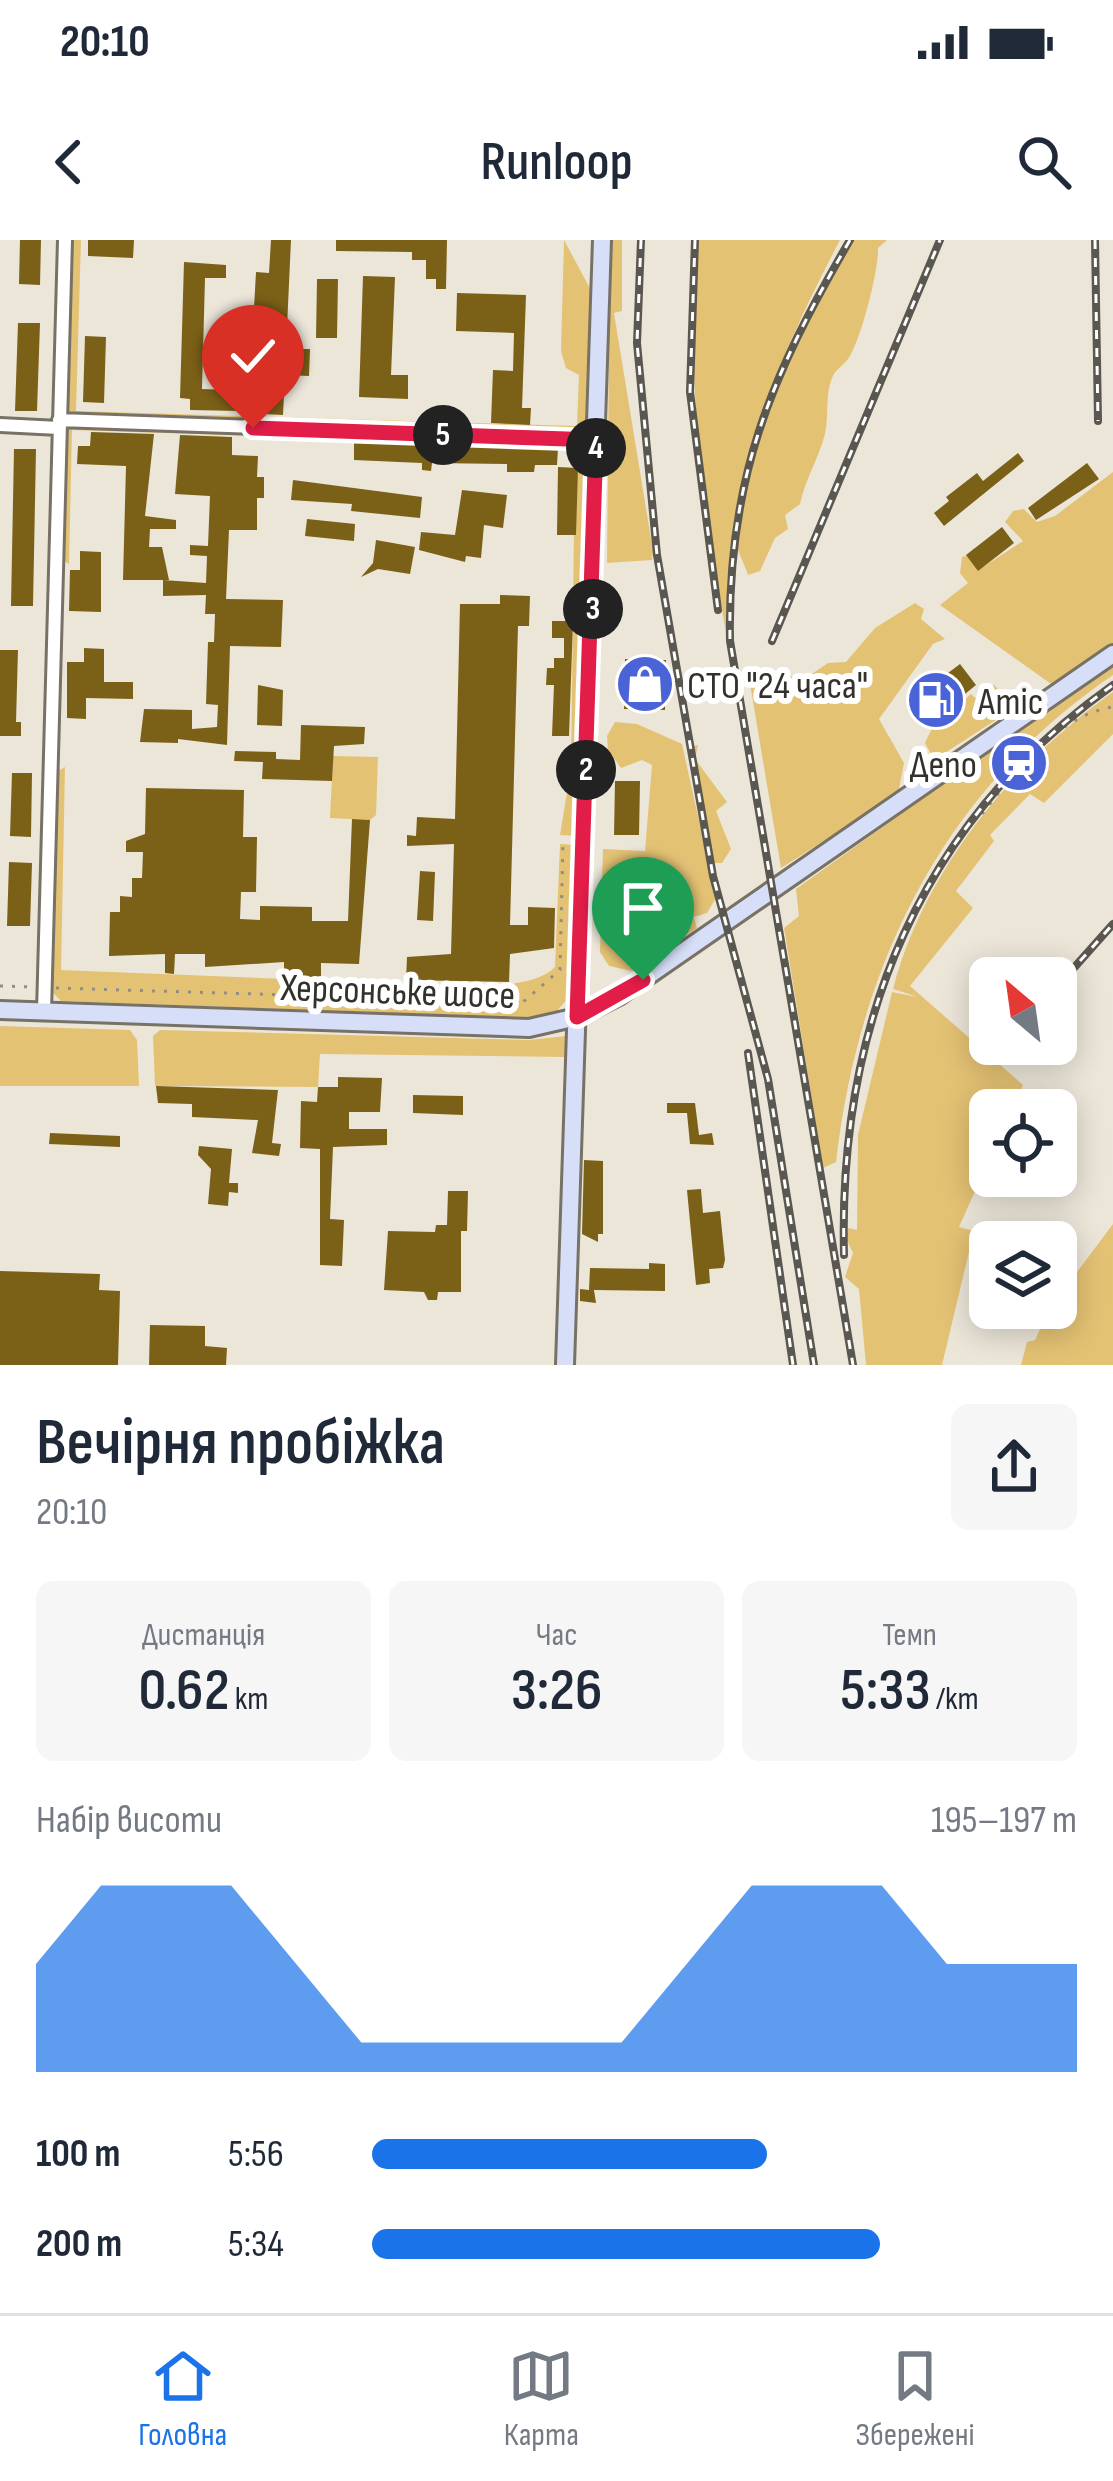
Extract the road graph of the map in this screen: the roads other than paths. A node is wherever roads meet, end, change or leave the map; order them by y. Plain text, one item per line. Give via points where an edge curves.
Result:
1 (65, 240) edge
2 (602, 240) edge
3 (59, 424) junction
4 (0, 425) edge
5 (596, 440) junction
6 (1113, 654) edge
7 (0, 1010) edge
8 (44, 1012) junction
9 (577, 1017) junction
10 (565, 1365) edge

1 - 3 street
2 - 5 main road
3 - 4 street
3 - 5 street
3 - 8 street
5 - 9 main road
6 - 9 main road, Херсонське шосе via 620,996
7 - 8 main road, Херсонське шосе
8 - 9 main road, Херсонське шосе via 529,1028
9 - 10 main road

